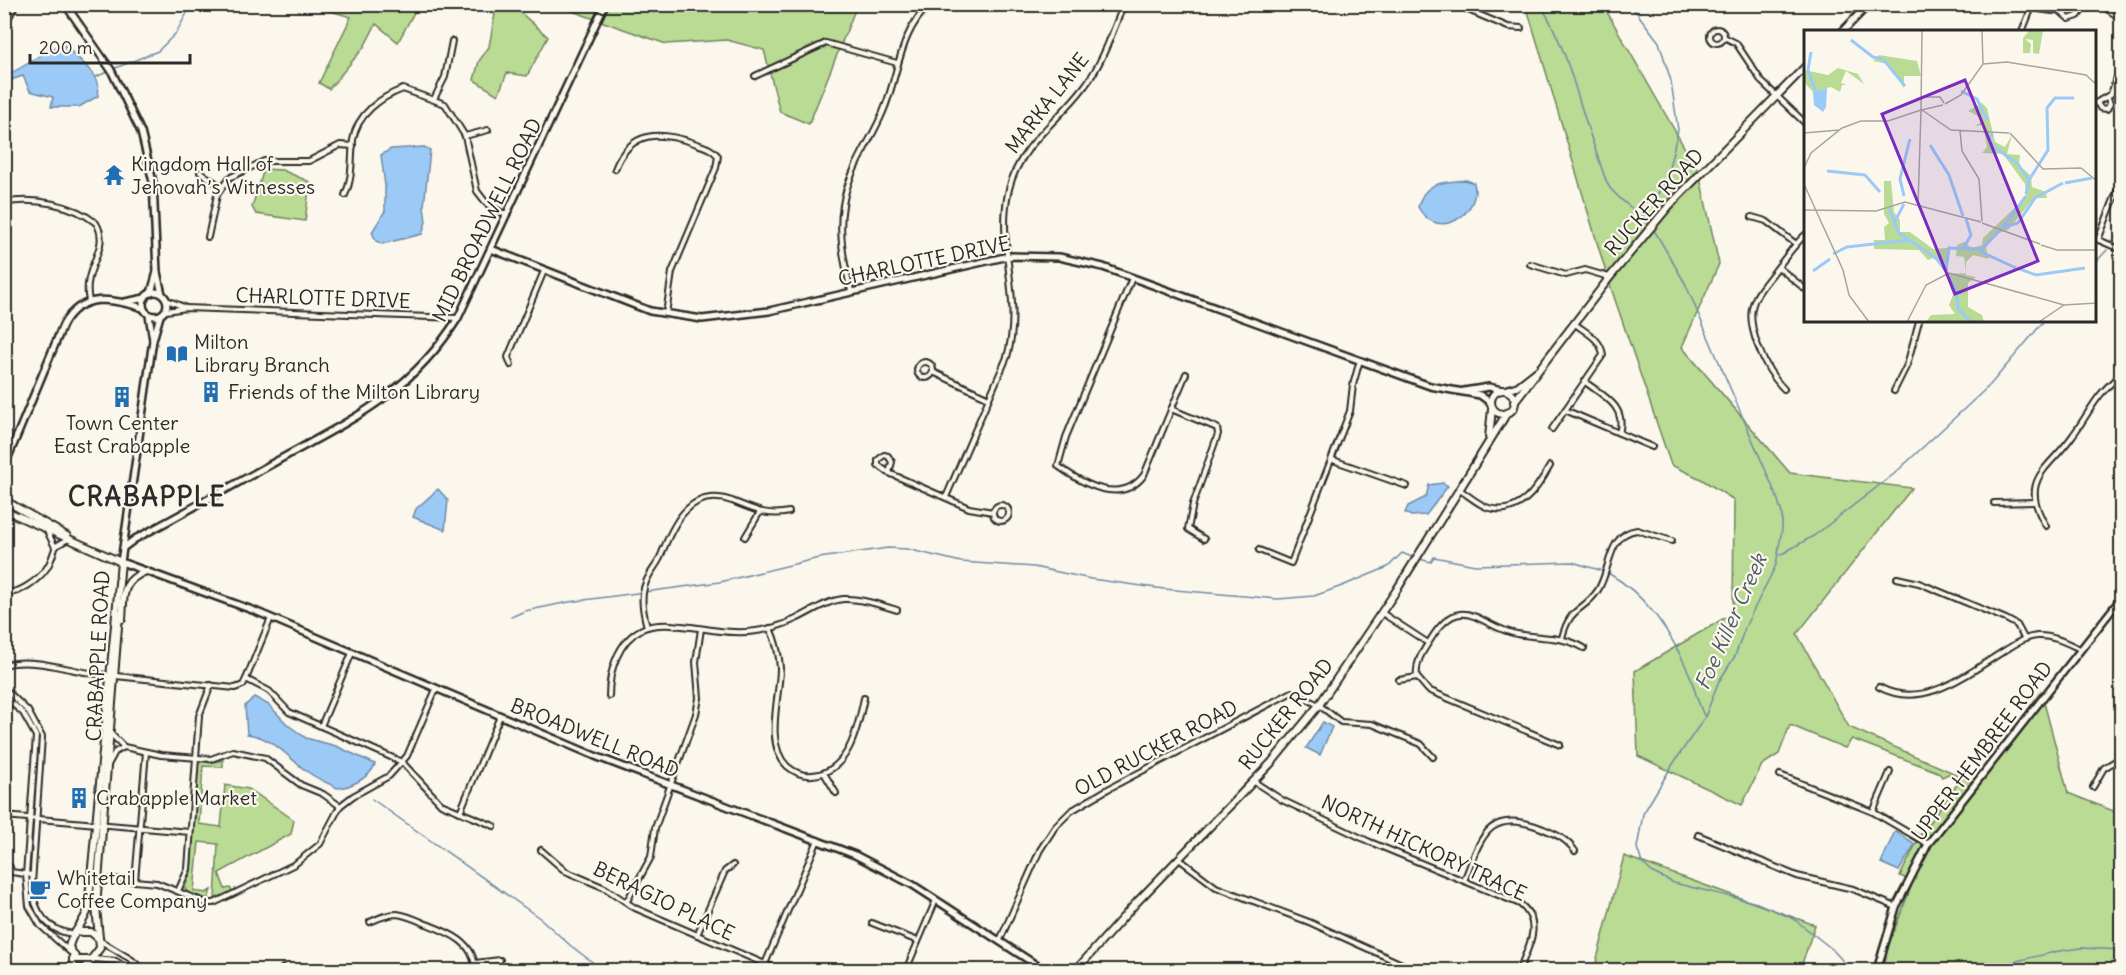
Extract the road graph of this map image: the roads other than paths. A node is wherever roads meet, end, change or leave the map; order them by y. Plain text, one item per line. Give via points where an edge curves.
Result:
1 (16, 4) edge
2 (65, 4) edge
3 (605, 4) edge
4 (930, 4) edge
5 (1124, 4) edge
6 (1454, 4) edge
7 (1869, 4) edge
8 (2099, 4) edge
9 (2070, 5) edge
10 (2080, 5) edge
11 (2033, 6) edge
12 (2059, 10) junction
13 (2121, 19) edge
14 (4, 27) edge
15 (1521, 28) dead end
16 (1844, 30) edge
17 (2023, 30) edge
18 (1724, 37) dead end
19 (452, 41) dead end
20 (897, 63) junction
21 (2121, 63) edge
22 (1804, 68) edge
23 (754, 76) dead end
24 (1775, 96) junction
25 (2108, 98) junction
26 (434, 99) junction
27 (2096, 104) edge
28 (1804, 122) edge
29 (488, 130) dead end
30 (465, 136) junction
31 (353, 146) junction
32 (615, 169) dead end
33 (200, 172) dead end
34 (2121, 179) edge
35 (222, 187) junction
36 (345, 195) dead end
37 (4, 202) edge
38 (507, 215) junction
39 (1752, 217) dead end
40 (1804, 236) edge
41 (208, 237) dead end
42 (2096, 239) edge
43 (1796, 244) junction
44 (491, 249) junction
45 (2121, 250) edge
46 (1009, 256) junction
47 (1530, 264) dead end
48 (1778, 267) junction
49 (544, 271) junction
50 (157, 272) junction
51 (1132, 277) junction
52 (1610, 277) junction
53 (1804, 288) edge
54 (851, 291) junction
55 (150, 293) junction
56 (162, 294) junction
57 (145, 298) junction
58 (167, 300) junction
59 (89, 301) junction
60 (125, 302) junction
61 (143, 308) junction
62 (186, 308) junction
63 (166, 311) junction
64 (148, 315) junction
65 (666, 315) junction
66 (160, 316) junction
67 (458, 318) junction
68 (1919, 322) edge
69 (1575, 324) junction
70 (153, 340) junction
71 (1361, 359) junction
72 (511, 365) dead end
73 (1540, 369) junction
74 (933, 372) junction
75 (1186, 374) dead end
76 (2121, 374) edge
77 (1585, 382) junction
78 (1784, 389) dead end
79 (1504, 390) junction
80 (1894, 391) dead end
81 (1462, 392) junction
82 (989, 398) junction
83 (1514, 402) junction
84 (1491, 405) junction
85 (1171, 409) junction
86 (1565, 410) junction
87 (1507, 413) junction
88 (1552, 429) dead end
89 (1619, 433) junction
90 (13, 447) junction
91 (1652, 447) dead end
92 (1485, 449) junction
93 (1333, 460) junction
94 (4, 461) edge
95 (1550, 466) dead end
96 (4, 467) edge
97 (889, 473) junction
98 (1407, 486) dead end
99 (1460, 490) junction
100 (945, 497) junction
101 (4, 500) edge
102 (2035, 502) junction
103 (1995, 503) dead end
104 (4, 510) edge
105 (759, 512) junction
106 (789, 512) dead end
107 (993, 512) junction
108 (2046, 526) dead end
109 (126, 529) junction
110 (46, 530) junction
111 (745, 537) dead end
112 (135, 538) junction
113 (1204, 539) dead end
114 (72, 540) junction
115 (1672, 541) dead end
116 (55, 547) junction
117 (123, 548) junction
118 (1259, 550) dead end
119 (121, 562) junction
120 (146, 571) junction
121 (1897, 578) dead end
122 (4, 591) edge
123 (2121, 597) edge
124 (897, 610) dead end
125 (1382, 613) junction
126 (271, 618) junction
127 (647, 627) junction
128 (770, 628) junction
129 (701, 629) junction
130 (118, 633) junction
131 (1562, 638) junction
132 (2024, 639) junction
133 (1428, 643) junction
134 (1584, 648) dead end
135 (2080, 649) junction
136 (352, 653) junction
137 (4, 665) edge
138 (112, 675) junction
139 (1417, 677) junction
140 (246, 678) junction
141 (1399, 680) dead end
142 (211, 685) junction
143 (1879, 687) dead end
144 (4, 688) edge
145 (436, 689) junction
146 (4, 696) edge
147 (609, 696) dead end
148 (864, 698) dead end
149 (1319, 705) junction
150 (500, 716) junction
151 (321, 726) junction
152 (111, 734) junction
153 (1560, 745) dead end
154 (124, 747) junction
155 (146, 752) junction
156 (195, 757) junction
157 (2121, 757) edge
158 (1433, 758) dead end
159 (402, 762) junction
160 (108, 765) junction
161 (1890, 772) dead end
162 (824, 773) junction
163 (1780, 775) dead end
164 (1253, 781) junction
165 (671, 785) junction
166 (2093, 787) dead end
167 (836, 793) dead end
168 (340, 807) junction
169 (460, 812) junction
170 (1873, 812) junction
171 (4, 816) edge
172 (30, 819) junction
173 (37, 819) junction
174 (99, 824) junction
175 (494, 826) dead end
176 (139, 827) junction
177 (190, 832) junction
178 (1698, 835) dead end
179 (818, 839) junction
180 (1928, 844) junction
181 (541, 850) dead end
182 (1575, 851) dead end
183 (1179, 858) junction
184 (4, 863) edge
185 (733, 865) dead end
186 (26, 875) junction
187 (32, 875) junction
188 (112, 879) dead end
189 (135, 881) junction
190 (1464, 881) junction
191 (178, 891) junction
192 (936, 900) junction
193 (627, 901) junction
194 (1896, 907) junction
195 (370, 922) dead end
196 (872, 923) dead end
197 (77, 933) junction
198 (697, 935) junction
199 (98, 939) junction
200 (1000, 940) junction
201 (918, 941) junction
202 (72, 954) junction
203 (93, 959) junction
204 (500, 960) dead end
205 (475, 963) junction
206 (765, 964) junction
207 (4, 965) edge
208 (1877, 969) edge
209 (18, 970) edge
210 (73, 970) edge
211 (83, 970) edge
212 (130, 970) edge
213 (143, 970) edge
214 (475, 970) edge
215 (779, 970) edge
216 (906, 970) edge
217 (1044, 970) edge
218 (1076, 970) edge
219 (1415, 970) edge
220 (1519, 970) edge

1 - 14 street
2 - 50 street via 112,72 136,120 150,166
3 - 38 street, MID BROADWELL ROAD
4 - 20 street via 907,34
5 - 46 street, MARKA LANE via 1091,78 1033,141 1016,169 1006,209
6 - 15 street via 1508,27
7 - 16 main road
8 - 13 street
9 - 10 street
9 - 12 street
10 - 12 street via 2081,12 2075,18 2069,19
11 - 12 street
11 - 17 street
18 - 24 street via 1736,43
19 - 26 street via 445,78
20 - 23 street via 826,44
20 - 54 street via 885,110 852,172 843,202 841,243
21 - 25 street
22 - 24 main road, RUCKER ROAD
24 - 28 street
24 - 52 main road, RUCKER ROAD via 1656,221
25 - 27 street
25 - 27 street via 2109,108
26 - 30 street via 445,104
26 - 31 street via 403,89 382,97 366,113
29 - 30 street
30 - 38 street via 477,191 487,204
31 - 35 street via 340,145 309,161 264,162 235,174
31 - 36 street
32 - 65 street via 637,141 654,134 676,136 718,156 672,272
33 - 35 street
34 - 42 street
35 - 41 street
37 - 59 street via 31,200 80,213 96,222 102,240 86,280
38 - 44 street, MID BROADWELL ROAD
39 - 43 street via 1766,221
40 - 43 street
42 - 45 street
43 - 48 street
44 - 49 street, CHARLOTTE DRIVE
44 - 67 street, MID BROADWELL ROAD
46 - 51 street, CHARLOTTE DRIVE via 1081,260
46 - 54 street, CHARLOTTE DRIVE
46 - 82 street, MARKA LANE via 1014,334
47 - 52 street via 1566,275 1585,270
48 - 53 street
48 - 78 street via 1757,293 1749,313 1762,359
49 - 65 street, CHARLOTTE DRIVE
49 - 72 street via 508,357
50 - 55 street
50 - 56 street
51 - 71 street, CHARLOTTE DRIVE
51 - 85 street via 1066,437 1058,466 1104,489 1127,491 1144,475
52 - 69 main road, RUCKER ROAD
54 - 65 street, CHARLOTTE DRIVE via 737,316 702,319
55 - 56 street
55 - 57 street
56 - 58 street
57 - 60 street
57 - 61 street
58 - 62 street, CHARLOTTE DRIVE
58 - 63 street
59 - 60 street
59 - 90 street via 73,309 63,325
60 - 61 street
61 - 64 street
62 - 63 street, CHARLOTTE DRIVE
62 - 67 street, CHARLOTTE DRIVE
63 - 66 street
64 - 66 street
64 - 70 street
66 - 70 street
67 - 112 street, MID BROADWELL ROAD via 425,364 379,403
68 - 80 street via 1907,365
69 - 73 main road, RUCKER ROAD
69 - 77 street via 1602,346 1603,355
70 - 109 street
71 - 81 street, CHARLOTTE DRIVE via 1441,390
71 - 93 street via 1350,411
73 - 79 main road, RUCKER ROAD via 1518,386
73 - 83 main road, RUCKER ROAD
74 - 74 street via 928,363 923,362 918,368 924,377
74 - 82 street
75 - 85 street
76 - 102 street via 2099,393 2072,437 2043,468 2036,484
77 - 86 street
77 - 89 street via 1619,411
79 - 81 street, CHARLOTTE DRIVE via 1489,387
79 - 83 main road via 1513,396
79 - 84 main road via 1493,395
81 - 84 street, CHARLOTTE DRIVE via 1480,395
82 - 100 street, MARKA LANE
83 - 87 main road
84 - 87 main road via 1497,412
84 - 92 main road, RUCKER ROAD via 1492,429
85 - 113 street via 1217,428 1188,529
86 - 88 street
86 - 89 street
87 - 92 main road, RUCKER ROAD
89 - 91 street
90 - 94 street
90 - 96 street
92 - 99 main road, RUCKER ROAD
93 - 98 street
93 - 118 street via 1291,563
95 - 99 street via 1537,490 1516,506 1489,508
97 - 97 street via 892,462 884,455 878,465
97 - 100 street
99 - 125 main road, RUCKER ROAD
100 - 107 street via 969,508
101 - 114 main road
102 - 103 street
102 - 108 street
104 - 110 main road
105 - 106 street
105 - 111 street
105 - 127 street via 714,498 698,501 685,510 671,529 646,582 642,606
107 - 107 street via 1000,522 1010,514 1004,506
109 - 112 street
109 - 117 street
110 - 114 main road
110 - 116 street
112 - 117 street, MID BROADWELL ROAD
114 - 116 street
114 - 119 main road
115 - 131 street via 1637,530 1621,537 1598,592 1569,617
116 - 122 street via 47,568 20,591
117 - 119 street
119 - 120 street, BROADWELL ROAD
119 - 130 main road, CRABAPPLE ROAD
119 - 138 main road, CRABAPPLE ROAD
120 - 126 street, BROADWELL ROAD
120 - 130 main road via 130,579 125,587 122,630
121 - 132 street via 2006,618 2017,625
123 - 135 street, UPPER HEMBREE ROAD
124 - 128 street via 843,599
125 - 133 street
125 - 149 main road, RUCKER ROAD
126 - 136 street, BROADWELL ROAD
126 - 140 street
127 - 129 street
127 - 147 street via 628,639 619,652 609,682
128 - 129 street via 741,632
128 - 162 street via 779,660 775,737 778,752 793,771 808,776
129 - 165 street via 696,662 696,714
130 - 138 main road, CRABAPPLE ROAD
131 - 133 street via 1514,634 1482,617 1466,614 1444,622
131 - 134 street
132 - 135 street via 2050,637
132 - 143 street via 1953,683 1931,692 1903,696
133 - 139 street via 1417,662
135 - 180 street, UPPER HEMBREE ROAD
136 - 145 street, BROADWELL ROAD
136 - 151 street
137 - 138 street via 35,664
138 - 142 street
138 - 152 main road, CRABAPPLE ROAD
138 - 174 main road, CRABAPPLE ROAD
139 - 141 street
139 - 153 street via 1428,690
140 - 142 street via 235,688
140 - 151 street via 269,691 289,712
142 - 156 street via 201,708
144 - 173 street via 28,711 42,737
145 - 150 street, BROADWELL ROAD
145 - 159 street
146 - 172 street via 22,713 36,736
148 - 162 street via 847,753
149 - 158 street via 1341,722 1372,724 1421,744
149 - 164 main road, RUCKER ROAD
149 - 200 street, OLD RUCKER ROAD via 1292,692 1071,811 1040,850
150 - 165 street, BROADWELL ROAD
150 - 169 street
151 - 159 street
152 - 154 street
152 - 160 main road, CRABAPPLE ROAD
154 - 155 street
154 - 160 street via 115,752
155 - 156 street
155 - 176 street
156 - 168 street via 211,759 233,751 265,758
156 - 177 street
157 - 166 street via 2104,768
159 - 168 street via 388,776
159 - 169 street via 433,798
160 - 174 main road, CRABAPPLE ROAD
161 - 170 street
162 - 167 street
163 - 170 street
164 - 183 main road, RUCKER ROAD
164 - 190 street, NORTH HICKORY TRACE via 1282,800
165 - 179 street, BROADWELL ROAD
165 - 193 street via 655,828 651,857
168 - 191 street via 320,844 295,864 214,903
169 - 175 street
170 - 180 street
171 - 172 street
172 - 173 street
172 - 186 street
173 - 174 street
173 - 187 street
174 - 176 street
174 - 197 main road, CRABAPPLE ROAD via 88,909
174 - 199 main road, CRABAPPLE ROAD
176 - 177 street
176 - 189 street
177 - 191 street via 188,869
178 - 194 street via 1797,876 1853,889
179 - 192 street, BROADWELL ROAD via 884,868
179 - 206 street
180 - 194 street, UPPER HEMBREE ROAD
181 - 193 street, BERAGIO PLACE via 566,871
182 - 190 street via 1560,836 1523,821 1504,821 1483,836
183 - 218 main road, RUCKER ROAD
183 - 219 street via 1216,887 1309,922
184 - 186 street via 11,872
185 - 198 street via 725,871
186 - 187 street
186 - 202 street via 32,913
187 - 197 street via 34,900 45,921 57,931
188 - 189 street
189 - 191 street
190 - 220 street, NORTH HICKORY TRACE via 1520,904 1528,912 1534,931
192 - 200 street, BROADWELL ROAD
192 - 201 street
193 - 198 street, BERAGIO PLACE
194 - 208 street, UPPER HEMBREE ROAD
195 - 205 street via 400,914 432,926 459,938
196 - 201 street
197 - 199 main road via 91,932
197 - 202 main road via 70,942
198 - 206 street, BERAGIO PLACE
199 - 203 main road via 99,952
199 - 213 street
200 - 217 street, BROADWELL ROAD
201 - 216 street
202 - 203 main road via 82,962
202 - 210 main road
203 - 211 main road
203 - 212 street via 116,961
204 - 205 street
205 - 214 street
206 - 215 street, BERAGIO PLACE
207 - 209 street

